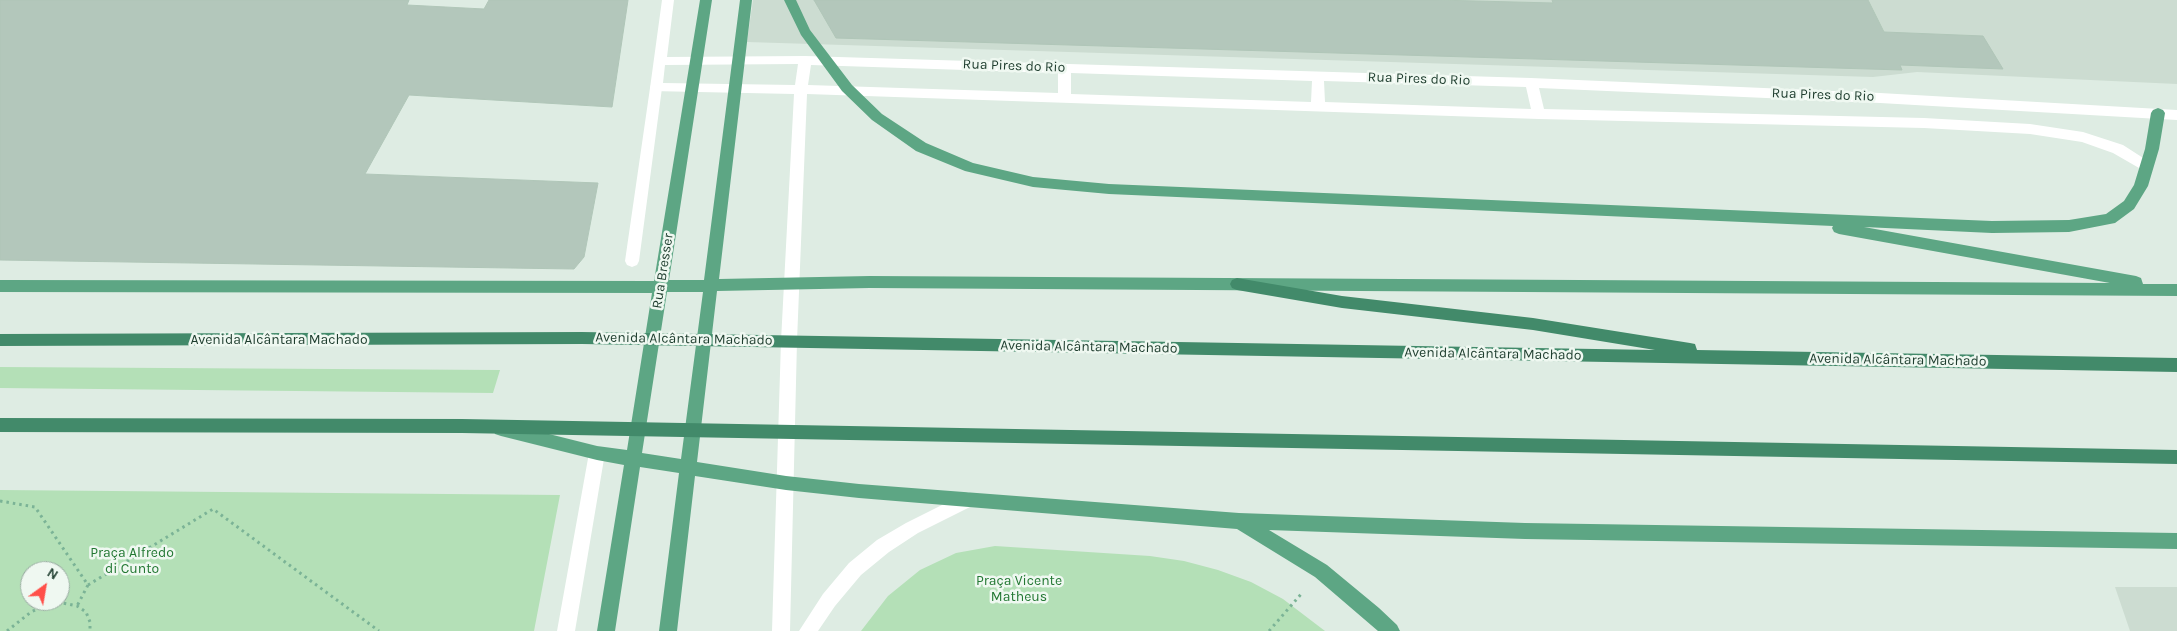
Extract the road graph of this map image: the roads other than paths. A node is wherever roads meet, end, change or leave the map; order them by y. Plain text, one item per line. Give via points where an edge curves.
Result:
1 (668, 0) edge
2 (706, 0) edge
3 (746, 0) edge
4 (790, 0) edge
5 (805, 60) junction
6 (660, 61) junction
7 (1065, 68) junction
8 (1318, 76) junction
9 (1531, 83) junction
10 (656, 88) junction
11 (801, 90) junction
12 (1064, 98) junction
13 (1318, 106) junction
14 (2158, 113) junction
15 (1539, 114) junction
16 (2177, 115) edge
17 (2146, 167) junction
18 (1784, 218) junction
19 (632, 261) dead end
20 (793, 284) junction
21 (1237, 284) junction
22 (0, 286) edge
23 (2177, 290) edge
24 (0, 340) edge
25 (789, 341) junction
26 (1736, 358) junction
27 (2177, 365) edge
28 (0, 424) edge
29 (490, 426) junction
30 (786, 431) junction
31 (597, 453) junction
32 (2177, 456) edge
33 (786, 483) junction
34 (968, 500) junction
35 (1239, 521) junction
36 (2177, 541) edge
37 (566, 631) edge
38 (606, 631) edge
39 (668, 631) edge
40 (781, 631) edge
41 (808, 631) edge
42 (1391, 631) edge

1 - 6 street
2 - 38 main road, Rua Bresser
3 - 39 main road
4 - 18 main road via 805,32 847,88 877,117 921,147 970,167 1034,182 1119,189
5 - 6 street, Rua Pires do Rio
5 - 7 street, Rua Pires do Rio
5 - 11 street
6 - 10 street
7 - 8 street, Rua Pires do Rio
7 - 12 street
8 - 9 street, Rua Pires do Rio
8 - 13 street
9 - 14 street, Rua Pires do Rio
9 - 15 street
10 - 11 street, Rua Pires do Rio
10 - 19 street
11 - 12 street, Rua Pires do Rio
11 - 20 street
12 - 13 street, Rua Pires do Rio
13 - 15 street, Rua Pires do Rio
14 - 16 street, Rua Pires do Rio
14 - 17 main road
15 - 17 street, Rua Pires do Rio via 1924,123 2061,132 2104,143
17 - 18 main road via 2141,186 2129,205 2110,219 2069,226 1992,227
18 - 23 main road
20 - 21 main road
20 - 22 main road via 597,288
20 - 25 street
21 - 23 main road
21 - 26 highway via 1342,302 1533,324
24 - 25 highway, Avenida Alcântara Machado via 582,338
25 - 26 highway, Avenida Alcântara Machado
25 - 30 street
26 - 27 highway, Avenida Alcântara Machado
28 - 29 highway
29 - 30 highway
29 - 31 main road
30 - 32 highway
30 - 33 street
31 - 33 main road
31 - 37 street
33 - 34 main road
33 - 40 street
34 - 35 main road
34 - 41 street via 912,528 854,569
35 - 36 main road via 1525,531
35 - 42 main road via 1321,572

